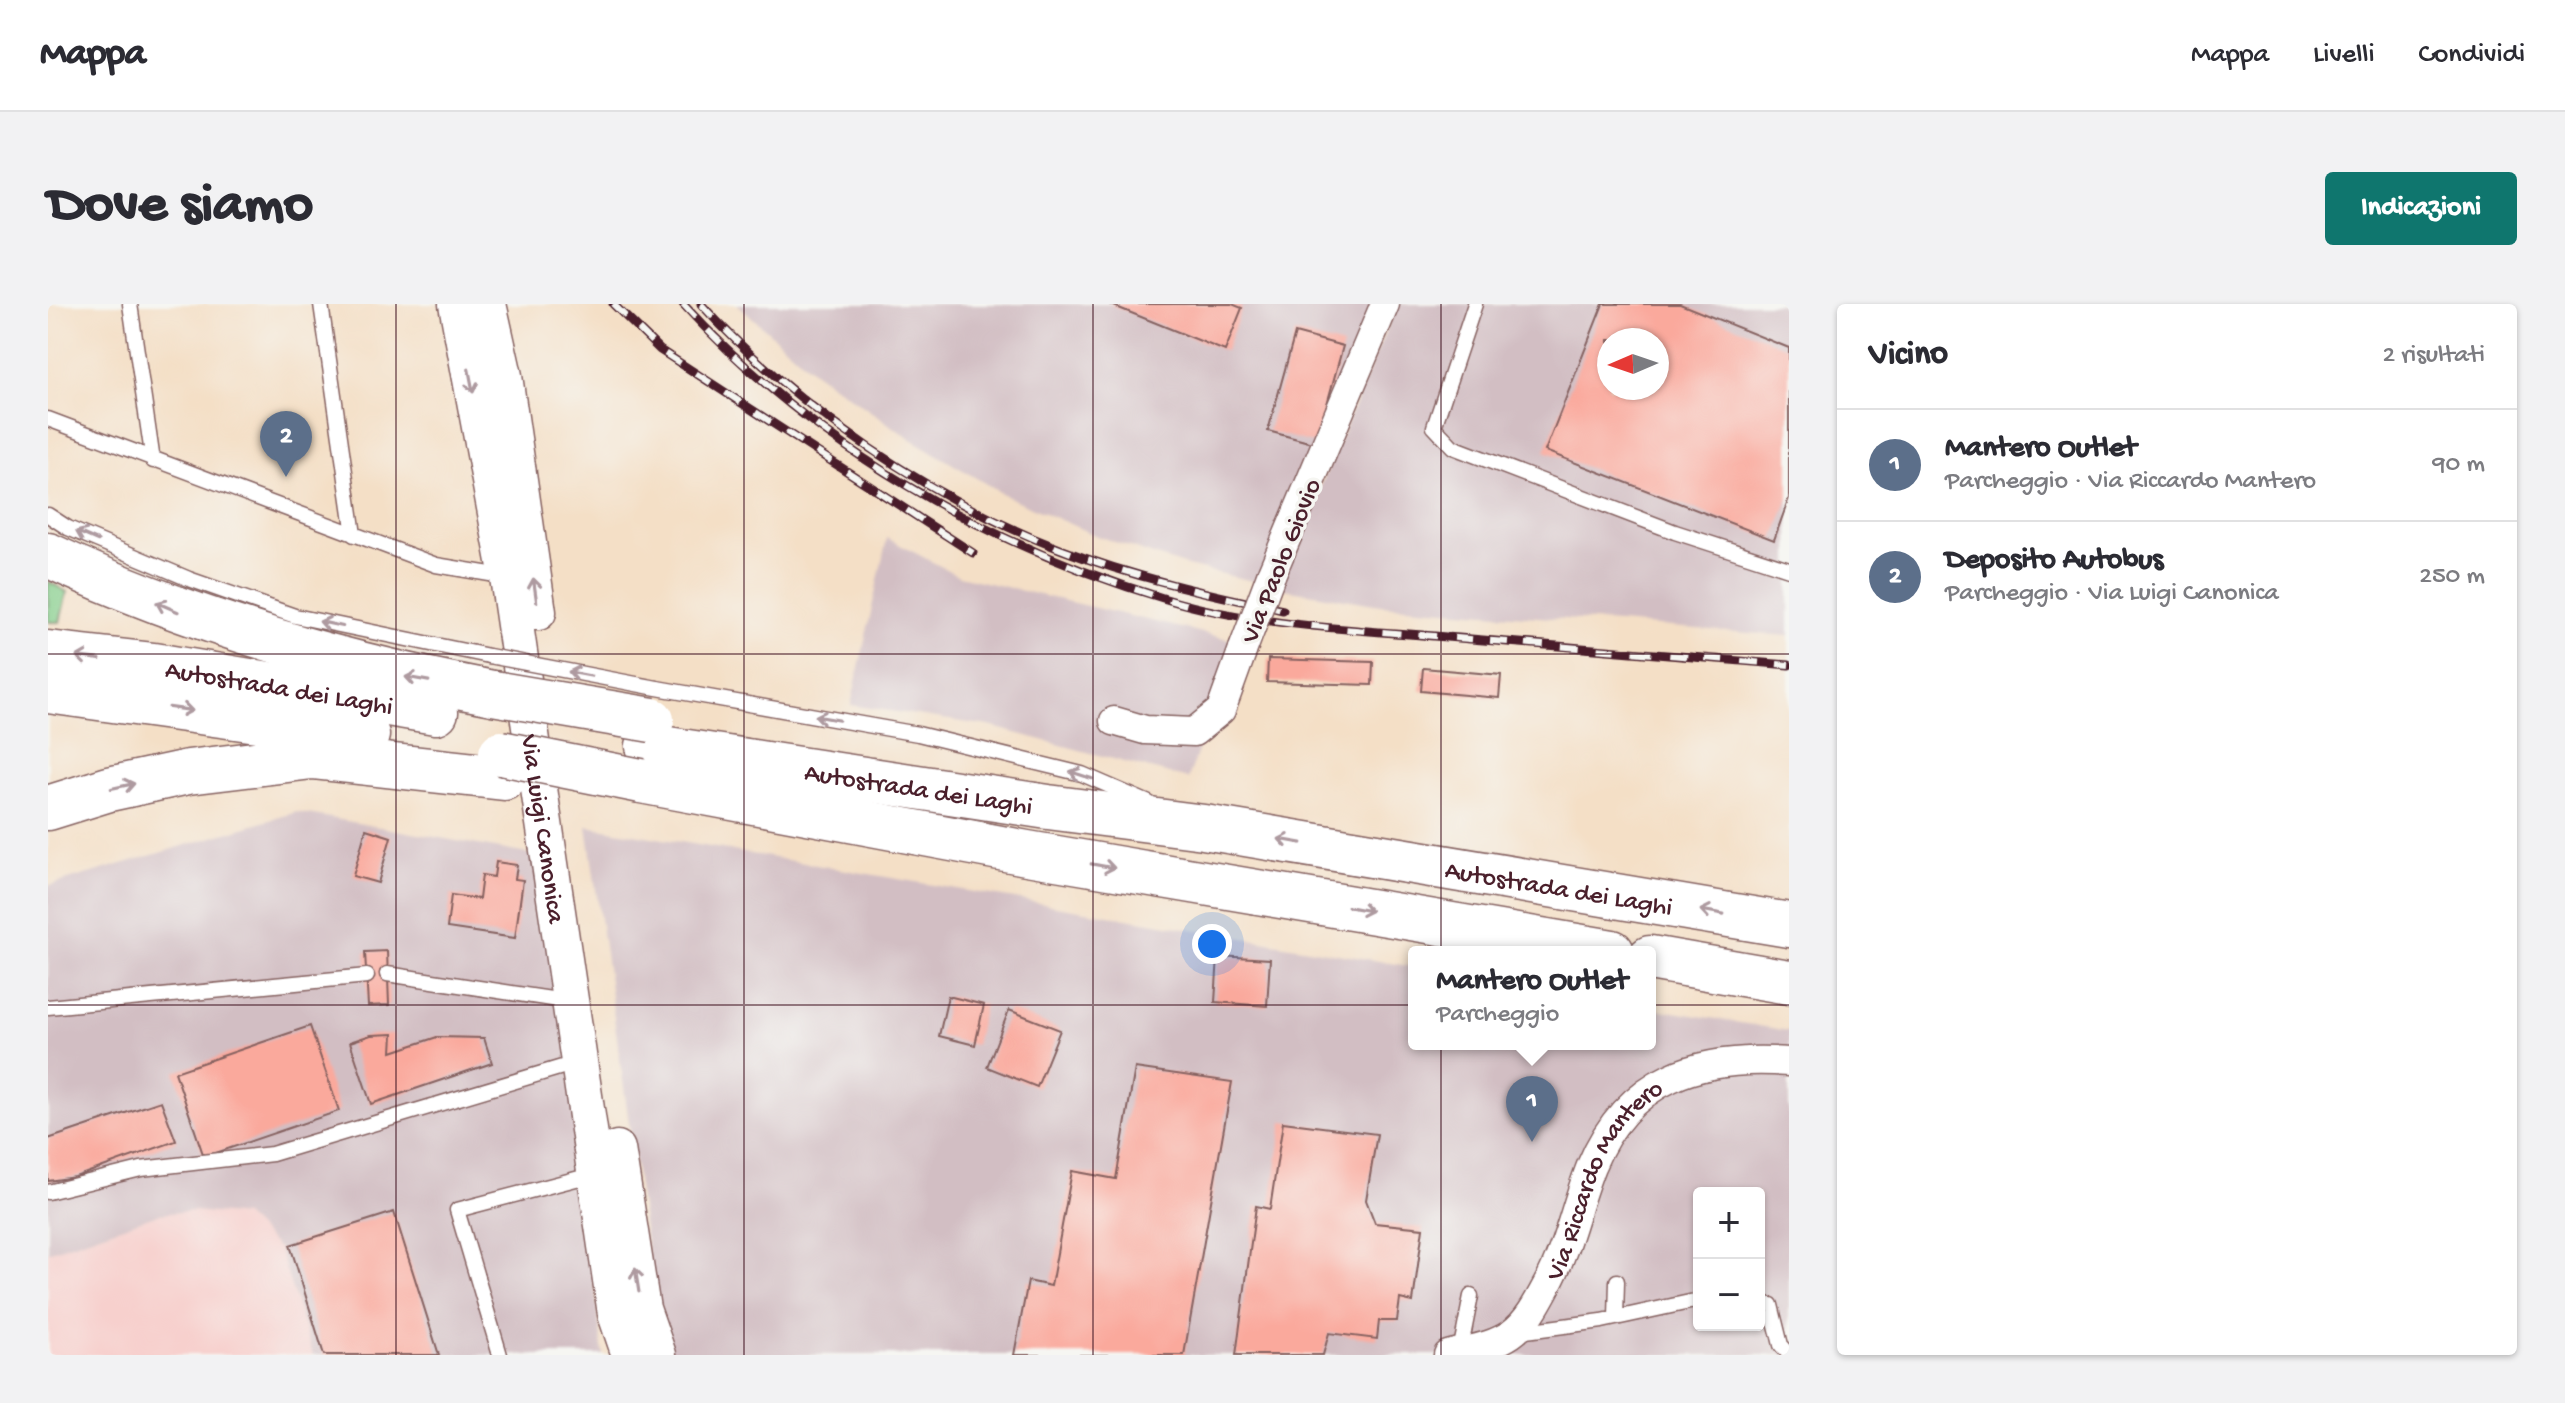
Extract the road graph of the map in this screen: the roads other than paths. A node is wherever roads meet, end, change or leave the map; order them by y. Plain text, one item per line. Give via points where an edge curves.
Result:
1 (130, 304) edge
2 (321, 304) edge
3 (457, 304) edge
4 (488, 304) edge
5 (1385, 304) edge
6 (1475, 304) edge
7 (48, 419) edge
8 (153, 461) junction
9 (48, 515) edge
10 (354, 535) junction
11 (48, 555) edge
12 (1789, 569) edge
13 (508, 577) junction
14 (48, 653) edge
15 (48, 691) edge
16 (497, 720) junction
17 (1114, 721) dead end
18 (647, 747) junction
19 (48, 808) edge
20 (1204, 827) junction
21 (1789, 925) edge
22 (1577, 946) edge
23 (1656, 959) edge
24 (387, 974) dead end
25 (367, 976) dead end
26 (1789, 982) edge
27 (571, 1002) junction
28 (48, 1007) edge
29 (580, 1062) junction
30 (1789, 1062) edge
31 (596, 1174) junction
32 (48, 1192) edge
33 (1617, 1281) dead end
34 (1471, 1296) dead end
35 (1693, 1301) edge
36 (1765, 1304) edge
37 (1616, 1318) junction
38 (1513, 1333) junction
39 (1454, 1353) edge
40 (1789, 1354) edge
41 (500, 1355) edge
42 (630, 1355) edge
43 (658, 1355) edge

1 - 8 lane
2 - 10 lane
3 -> 13 street, Via Luigi Canonica
43 -> 4 street, Via Luigi Canonica via 642,1309 504,376
5 - 17 street, Via Paolo Giovio, bridge via 1271,575 1221,710 1194,732 1145,730
6 - 12 lane via 1434,427 1453,447 1675,532
7 - 8 lane
8 - 10 lane
16 -> 9 lane via 295,616 189,579
10 - 13 lane via 436,565
16 -> 11 highway via 387,673 179,612
13 - 27 street, Via Luigi Canonica
16 -> 14 highway, Autostrada dei Laghi
15 -> 16 highway, Autostrada dei Laghi
16 - 18 highway, Autostrada dei Laghi, bridge
16 - 18 highway, bridge
19 -> 16 highway via 188,772 312,757
18 - 20 highway, Autostrada dei Laghi
20 -> 18 lane via 1082,774 918,734
18 -> 22 highway, Autostrada dei Laghi via 1027,853
21 -> 20 highway, Autostrada dei Laghi
23 - 26 highway
24 - 27 lane
25 - 28 lane
27 - 29 street, Via Luigi Canonica
29 - 31 street, Via Luigi Canonica
29 - 32 lane via 272,1154 141,1169
30 - 38 street, Via Riccardo Mantero via 1705,1064 1668,1078 1637,1100 1609,1131 1591,1166 1563,1256
31 - 41 lane via 457,1210
31 - 42 street, Via Luigi Canonica via 616,1314
33 - 37 lane
34 - 39 lane
35 - 37 lane
36 - 40 lane via 1771,1305 1781,1345
37 - 38 lane
38 - 39 street, Via Riccardo Mantero via 1489,1346

